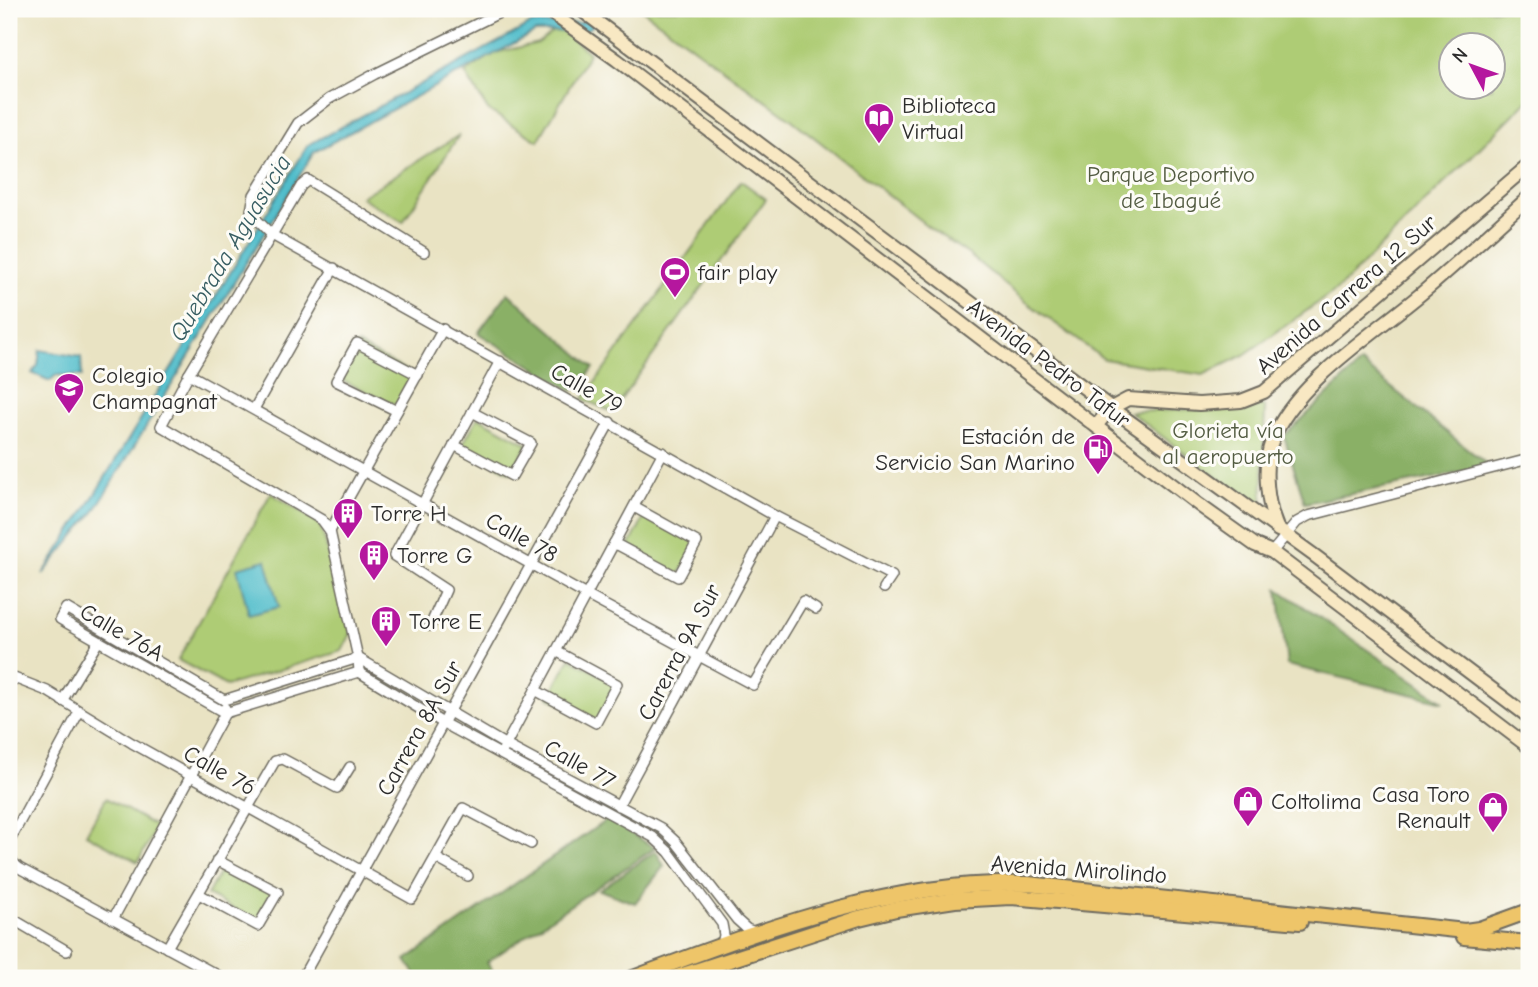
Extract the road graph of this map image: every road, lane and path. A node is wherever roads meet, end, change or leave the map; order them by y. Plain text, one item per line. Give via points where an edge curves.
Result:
1 (507, 9) edge
2 (546, 9) edge
3 (581, 10) edge
4 (1529, 165) edge
5 (1529, 197) edge
6 (269, 232) junction
7 (424, 252) dead end
8 (334, 268) junction
9 (443, 329) junction
10 (500, 361) junction
11 (189, 374) junction
12 (418, 375) junction
13 (1111, 408) junction
14 (254, 409) junction
15 (397, 411) junction
16 (472, 412) junction
17 (610, 422) junction
18 (1096, 426) junction
19 (454, 444) junction
20 (663, 452) junction
21 (1529, 458) edge
22 (365, 471) junction
23 (422, 503) junction
24 (634, 507) junction
25 (775, 516) junction
26 (330, 531) junction
27 (1281, 533) junction
28 (614, 543) junction
29 (1272, 552) junction
30 (531, 564) junction
31 (884, 587) dead end
32 (586, 595) junction
33 (816, 609) dead end
34 (430, 626) dead end
35 (98, 642) junction
36 (125, 643) junction
37 (556, 651) junction
38 (119, 654) junction
39 (699, 656) junction
40 (358, 658) junction
41 (359, 672) junction
42 (9, 676) edge
43 (535, 691) junction
44 (224, 699) junction
45 (62, 701) junction
46 (79, 712) junction
47 (225, 713) junction
48 (449, 713) junction
49 (1529, 717) edge
50 (443, 723) junction
51 (506, 745) junction
52 (1529, 747) edge
53 (500, 754) junction
54 (350, 767) dead end
55 (191, 775) junction
56 (618, 806) junction
57 (248, 808) junction
58 (628, 811) junction
59 (623, 820) junction
60 (9, 842) edge
61 (531, 844) dead end
62 (436, 858) junction
63 (9, 859) edge
64 (217, 860) junction
65 (361, 871) junction
66 (468, 876) dead end
67 (199, 894) junction
68 (1529, 911) edge
69 (9, 917) edge
70 (113, 919) junction
71 (757, 933) junction
72 (1529, 943) edge
73 (722, 945) junction
74 (167, 948) junction
75 (67, 951) dead end
76 (223, 978) edge
77 (302, 978) edge
78 (633, 978) edge
79 (674, 978) edge

1 - 6 street, Calle 79 via 329,99 298,123 254,195 251,211
2 - 18 main road, Avenida Pedro Tafur
3 - 13 main road, Avenida Pedro Tafur
4 - 13 main road, Avenida Carrera 12 Sur via 1264,392 1241,401 1199,404 1128,399
5 - 27 main road, Avenida Carrera 12 Sur via 1297,400 1268,451 1270,502
6 - 7 street via 308,180
6 - 8 street, Calle 79
6 - 11 street
8 - 9 street, Calle 79
8 - 14 street
9 - 10 street, Calle 79
9 - 12 street
10 - 16 street
10 - 17 street, Calle 79
11 - 14 street, Calle 78
11 - 26 street via 161,426 322,520
12 - 15 street
12 - 15 street via 357,343 336,381
13 - 18 main road
13 - 27 main road, Avenida Pedro Tafur
14 - 22 street, Calle 78
15 - 22 street
16 - 19 street
16 - 19 street via 531,443 512,476
17 - 20 street, Calle 79
17 - 30 street, Carrera 8A Sur
18 - 29 main road, Avenida Pedro Tafur via 1246,538
19 - 23 street
20 - 24 street
20 - 25 street, Calle 79
21 - 27 street via 1308,516
22 - 23 street, Calle 78
22 - 26 street
23 - 30 street, Calle 78
23 - 34 street via 394,556 446,590
24 - 28 street
24 - 28 street via 697,542 678,578
25 - 31 street, Calle 79 via 892,576
25 - 39 street, Carerra 9A Sur
26 - 40 street
27 - 29 street
27 - 49 main road, Avenida Pedro Tafur
28 - 32 street
29 - 52 main road, Avenida Pedro Tafur
30 - 32 street, Calle 78
30 - 48 street, Carrera 8A Sur
32 - 37 street
32 - 39 street, Calle 78
33 - 39 street, Calle 78 via 803,601 754,685
35 - 36 street, Calle 76A via 60,619 66,608
35 - 38 street, Calle 76A
35 - 45 street
36 - 38 street
36 - 44 street, Calle 76A
37 - 43 street
37 - 43 street via 617,684 596,723
38 - 47 street, Calle 76A
39 - 56 street, Carerra 9A Sur
40 - 41 street
40 - 44 street
40 - 48 street, Calle 77
41 - 47 street
41 - 50 street, Calle 77
42 - 45 street, Calle 76
43 - 51 street
44 - 47 street
45 - 46 street, Calle 76
46 - 55 street, Calle 76
46 - 60 street
47 - 55 street
48 - 50 street, Carrera 8A Sur
48 - 51 street, Calle 77
50 - 53 street, Calle 77
50 - 65 street, Carrera 8A Sur
51 - 53 street
51 - 56 street, Calle 77
53 - 59 street, Calle 77
54 - 57 street via 337,788 283,759 275,761
55 - 57 street, Calle 76
55 - 70 street
56 - 58 street, Calle 77
57 - 64 street
57 - 65 street, Calle 76
58 - 59 street
58 - 71 street, Calle 77 via 661,828 676,842 737,920
59 - 73 street, Calle 77 via 669,852 722,924
61 - 62 street via 463,808
62 - 65 street, Calle 76 via 412,899
62 - 66 street
63 - 70 street
64 - 67 street
64 - 67 street via 278,892 258,926
65 - 77 street, Carrera 8A Sur
67 - 74 street
68 - 71 main road, Avenida Mirolindo via 1465,931 1007,883 921,891
69 - 75 street
70 - 74 street
71 - 73 main road, Avenida Mirolindo
72 - 79 main road, Avenida Mirolindo via 986,898 859,918
73 - 78 main road, Avenida Mirolindo
74 - 76 street

